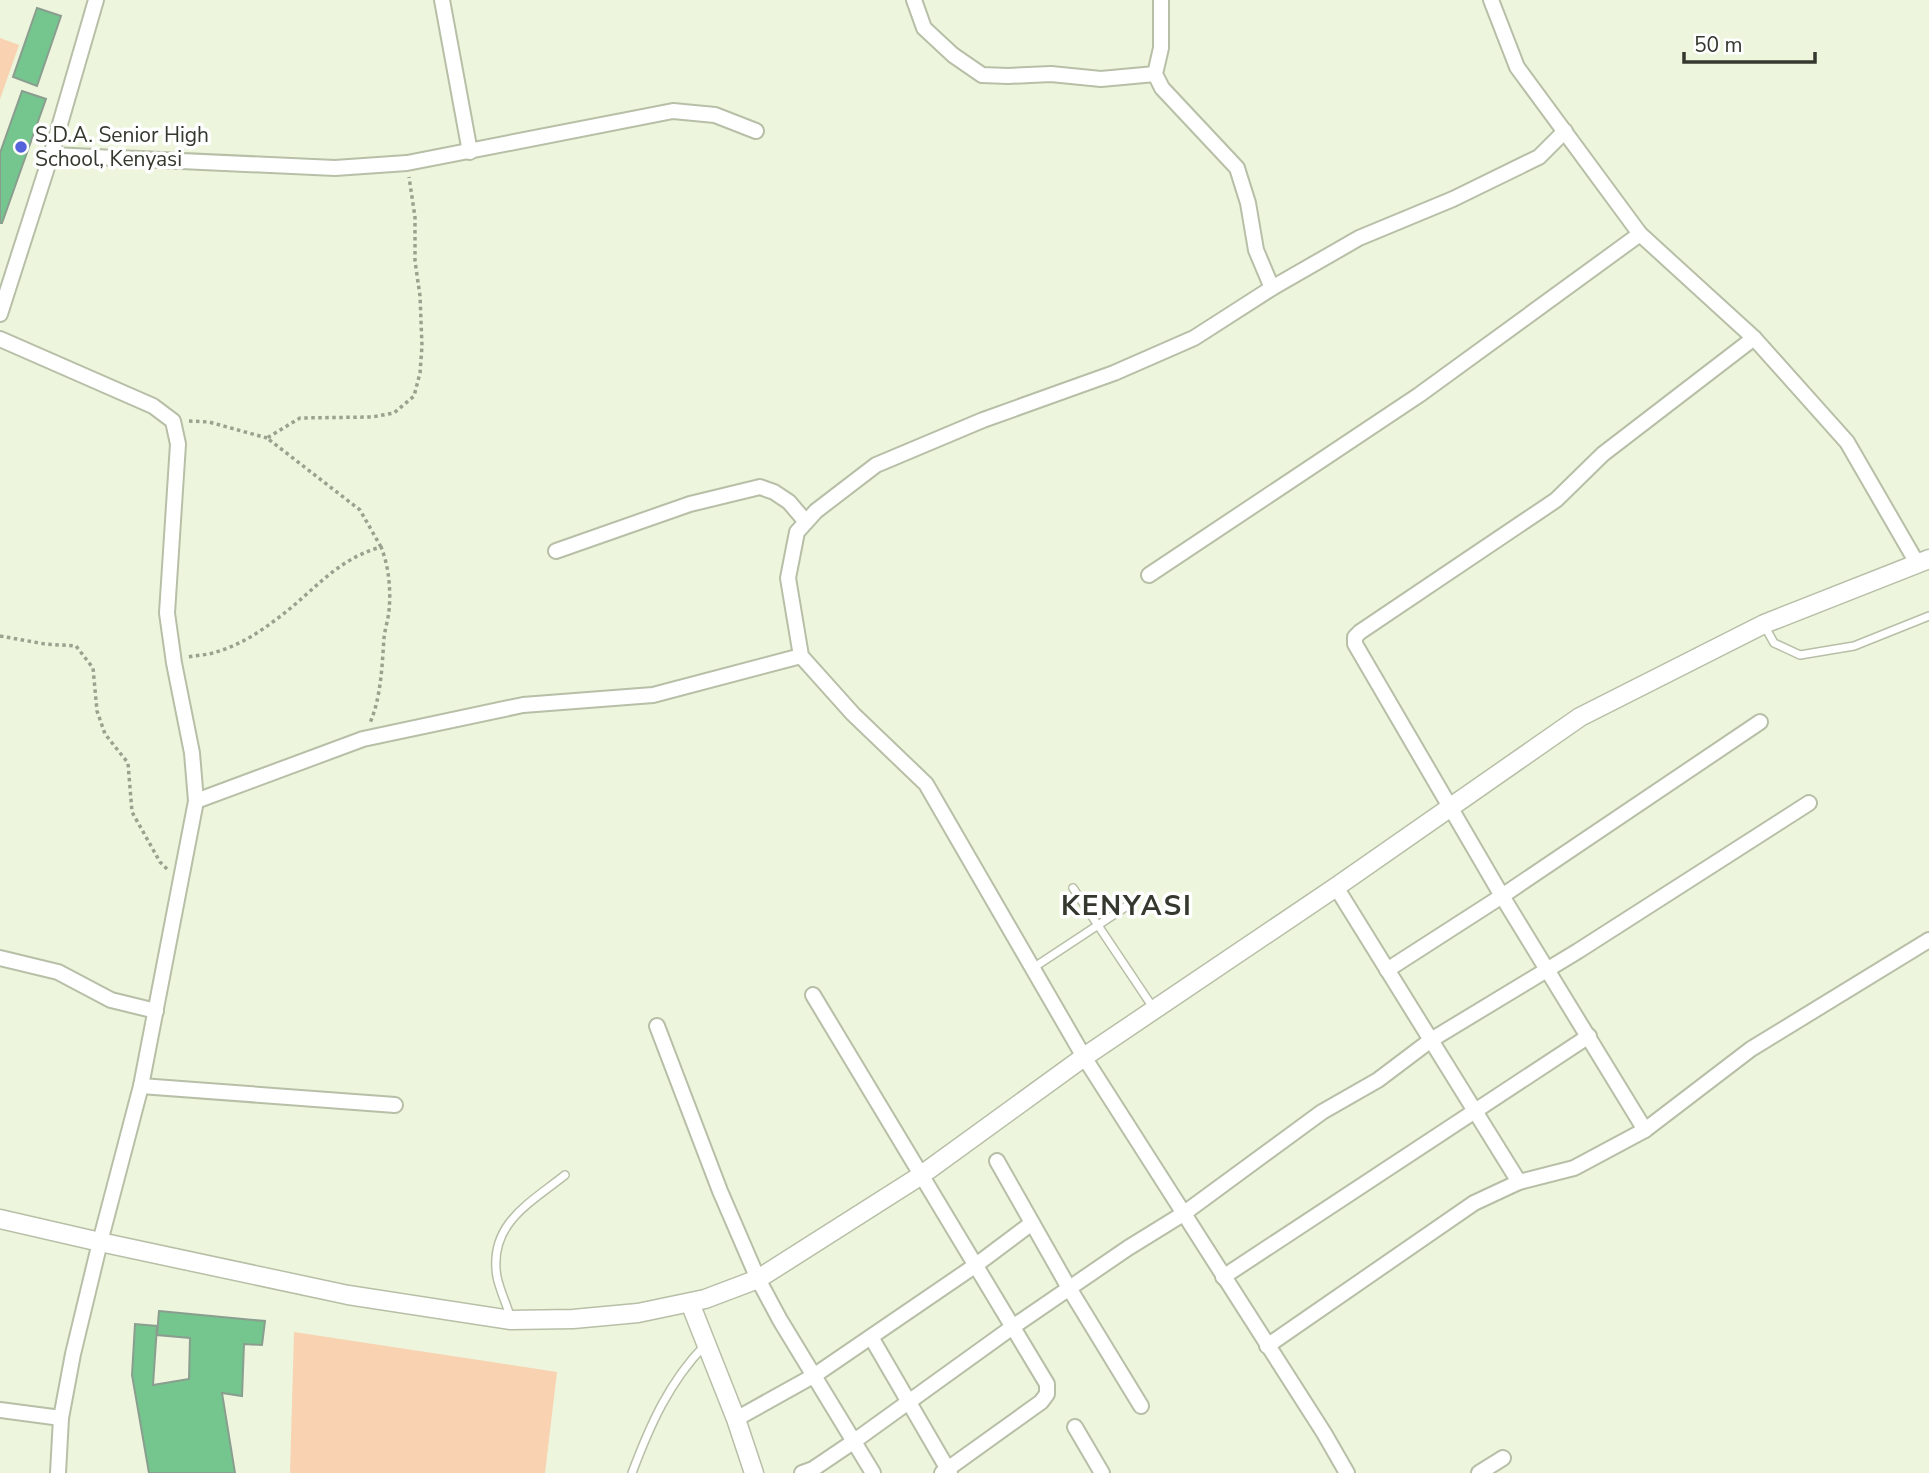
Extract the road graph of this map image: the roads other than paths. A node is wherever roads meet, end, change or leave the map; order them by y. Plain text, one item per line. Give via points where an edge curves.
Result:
1 (96, 0) edge
2 (442, 0) edge
3 (914, 0) edge
4 (1161, 0) edge
5 (1491, 0) edge
6 (1155, 74) junction
7 (756, 131) dead end
8 (1565, 131) junction
9 (470, 152) junction
10 (51, 155) junction
11 (1640, 234) junction
12 (1272, 288) junction
13 (0, 314) edge
14 (1754, 338) junction
15 (0, 339) edge
16 (806, 522) junction
17 (556, 551) dead end
18 (1923, 561) edge
19 (1149, 575) dead end
20 (1929, 616) edge
21 (1764, 624) junction
22 (801, 656) junction
23 (1760, 722) dead end
24 (196, 801) junction
25 (1809, 803) dead end
26 (1449, 808) junction
27 (1336, 887) junction
28 (1073, 888) dead end
29 (1502, 896) junction
30 (1129, 904) dead end
31 (1098, 925) junction
32 (1929, 940) edge
33 (0, 958) edge
34 (1033, 968) junction
35 (1548, 968) junction
36 (1387, 970) junction
37 (813, 995) dead end
38 (1154, 1010) junction
39 (156, 1011) junction
40 (657, 1026) dead end
41 (1589, 1036) junction
42 (1431, 1040) junction
43 (1084, 1058) junction
44 (141, 1086) junction
45 (396, 1105) dead end
46 (1474, 1110) junction
47 (1645, 1129) junction
48 (997, 1161) dead end
49 (565, 1175) dead end
50 (920, 1176) junction
51 (1519, 1182) junction
52 (1183, 1214) junction
53 (0, 1219) edge
54 (1032, 1223) junction
55 (100, 1242) junction
56 (976, 1265) junction
57 (1223, 1277) junction
58 (758, 1279) junction
59 (1069, 1288) junction
60 (690, 1303) junction
61 (511, 1320) junction
62 (1014, 1326) junction
63 (871, 1337) junction
64 (706, 1345) junction
65 (1267, 1346) junction
66 (815, 1376) junction
67 (908, 1403) junction
68 (1140, 1406) dead end
69 (0, 1410) edge
70 (61, 1418) junction
71 (736, 1419) junction
72 (1075, 1427) dead end
73 (853, 1442) junction
74 (1503, 1458) dead end
75 (947, 1472) edge
76 (58, 1473) edge
77 (632, 1473) edge
78 (754, 1473) edge
79 (802, 1473) edge
80 (873, 1473) edge
81 (1102, 1473) edge
82 (1347, 1473) edge
83 (1479, 1473) edge

1 - 10 street
2 - 9 street
3 - 6 street via 924,28 982,75 1101,79
4 - 6 street via 1161,48
5 - 8 street via 1517,67
6 - 12 street via 1162,88 1237,168 1256,250
7 - 9 street via 715,115 673,111
8 - 11 street
8 - 12 street via 1539,157 1359,238
9 - 10 street via 407,163 335,168
10 - 13 street
11 - 14 street
11 - 19 street via 1419,394
12 - 16 street via 1194,338 876,465
14 - 18 street via 1847,442
14 - 26 street via 1603,454 1556,500 1356,637 1354,644
15 - 24 street via 153,406 173,421 178,444 167,613
16 - 17 street via 789,502 760,487 690,504
16 - 22 street via 797,531 788,578
18 - 21 street
20 - 21 lane via 1854,646 1800,655 1774,643
21 - 26 street via 1580,717
22 - 24 street via 653,695 523,705 363,739
22 - 34 street via 926,784
23 - 29 street
24 - 39 street
25 - 35 street
26 - 27 street
26 - 29 street
27 - 36 street
27 - 38 street
28 - 31 lane
29 - 35 street
29 - 36 street
30 - 31 lane
31 - 34 lane
31 - 38 lane
32 - 47 street via 1751,1049
33 - 39 street via 58,972 111,1000
34 - 43 street
35 - 41 street
35 - 42 street
36 - 42 street
37 - 50 street
38 - 43 street
39 - 44 street
40 - 58 street
41 - 46 street
41 - 47 street
42 - 46 street
42 - 52 street via 1378,1080 1322,1112
43 - 50 street
43 - 52 street
44 - 45 street
44 - 55 street
46 - 51 street
46 - 57 street
47 - 51 street via 1574,1168
48 - 54 street
49 - 61 lane via 511,1218 498,1244 497,1276
50 - 56 street
50 - 58 street
51 - 65 street via 1474,1203
52 - 57 street
52 - 59 street
53 - 55 street
54 - 56 street
54 - 59 street
55 - 61 street via 348,1295
55 - 70 street
56 - 62 street
56 - 63 street
57 - 65 street
58 - 60 street
58 - 66 street
59 - 62 street
59 - 68 street
60 - 61 street via 638,1313
60 - 64 street
62 - 67 street
62 - 75 street via 1047,1384 1047,1394
63 - 66 street
63 - 67 street
64 - 71 street
64 - 77 lane via 684,1367 658,1409
65 - 82 street
66 - 71 street
66 - 73 street
67 - 73 street
67 - 75 street
69 - 70 street
70 - 76 street
71 - 78 street
72 - 81 street
73 - 79 street
73 - 80 street
74 - 83 street

